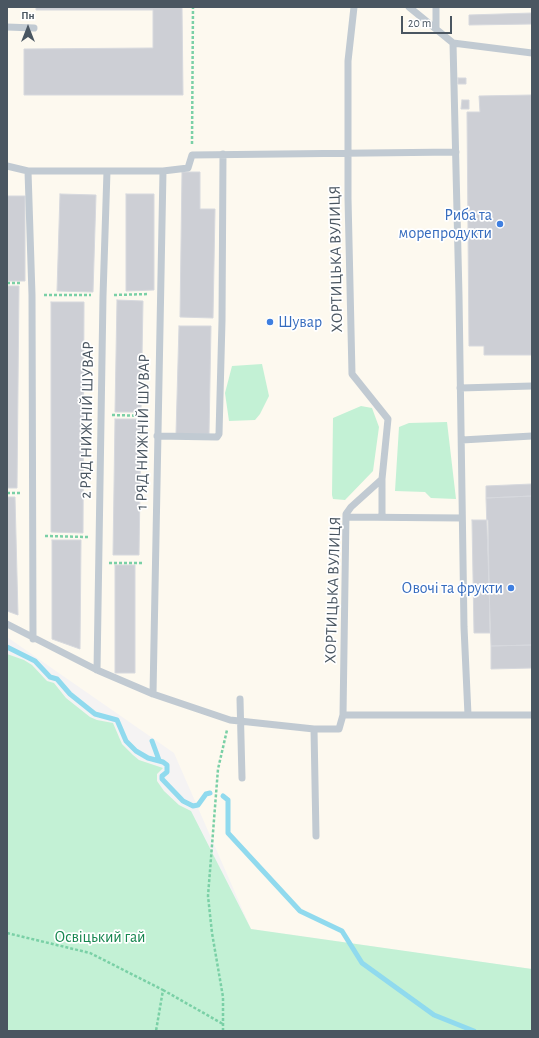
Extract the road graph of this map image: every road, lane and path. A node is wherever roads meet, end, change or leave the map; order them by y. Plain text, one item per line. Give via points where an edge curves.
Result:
1 (193, 7) edge
2 (354, 7) edge
3 (409, 7) edge
4 (436, 7) edge
5 (7, 27) edge
6 (34, 28) dead end
7 (436, 28) junction
8 (453, 43) junction
9 (532, 53) edge
10 (456, 152) junction
11 (223, 154) junction
12 (349, 154) junction
13 (192, 155) junction
14 (7, 166) edge
15 (28, 171) junction
16 (107, 171) junction
17 (163, 171) junction
18 (532, 386) edge
19 (460, 388) junction
20 (101, 415) junction
21 (157, 416) junction
22 (157, 436) junction
23 (532, 436) edge
24 (462, 440) junction
25 (382, 480) junction
26 (346, 517) junction
27 (382, 518) junction
28 (462, 518) junction
29 (32, 536) junction
30 (99, 537) junction
31 (99, 563) junction
32 (155, 563) junction
33 (7, 624) edge
34 (32, 638) junction
35 (97, 670) junction
36 (153, 694) junction
37 (240, 699) dead end
38 (532, 714) edge
39 (343, 715) junction
40 (468, 715) junction
41 (230, 720) junction
42 (241, 721) junction
43 (314, 729) junction
44 (242, 778) dead end
45 (316, 836) dead end
46 (7, 933) edge
47 (163, 990) junction
48 (223, 1024) junction
49 (156, 1031) edge
50 (222, 1031) edge

1 - 13 path
2 - 12 lane, ХОРТИЦЬКА ВУЛИЦЯ via 348,61
3 - 7 lane
4 - 7 lane
5 - 6 lane
7 - 8 lane
8 - 9 lane
8 - 10 lane
10 - 12 lane
10 - 19 lane
11 - 12 lane
11 - 13 lane
11 - 22 lane via 219,434 217,437
12 - 25 lane, ХОРТИЦЬКА ВУЛИЦЯ via 352,374 388,419
13 - 17 lane via 188,168
14 - 15 lane
15 - 16 lane
15 - 29 lane via 32,295
16 - 17 lane
16 - 20 lane, 2 РЯД НИЖНІЙ ШУВАР
17 - 21 lane, 1 РЯД НИЖНІЙ ШУВАР
18 - 19 lane
19 - 24 lane
20 - 21 path
20 - 30 lane, 2 РЯД НИЖНІЙ ШУВАР
21 - 22 lane, 1 РЯД НИЖНІЙ ШУВАР
22 - 32 lane, 1 РЯД НИЖНІЙ ШУВАР
23 - 24 lane
24 - 28 lane
25 - 26 lane, ХОРТИЦЬКА ВУЛИЦЯ via 351,507
25 - 27 lane
26 - 27 lane
26 - 39 lane, ХОРТИЦЬКА ВУЛИЦЯ
27 - 28 lane
28 - 40 lane
29 - 30 path
29 - 34 lane
30 - 31 lane, 2 РЯД НИЖНІЙ ШУВАР
31 - 32 path
31 - 35 lane, 2 РЯД НИЖНІЙ ШУВАР
32 - 36 lane, 1 РЯД НИЖНІЙ ШУВАР
33 - 34 lane
34 - 35 lane
35 - 36 lane
36 - 41 lane
37 - 42 lane
38 - 40 lane
39 - 40 lane
39 - 43 lane via 339,729
41 - 42 lane
41 - 48 path via 218,769 208,896 223,996
42 - 43 lane
42 - 44 lane
43 - 45 lane
46 - 47 path via 90,953
47 - 48 path
47 - 49 path
48 - 50 path

